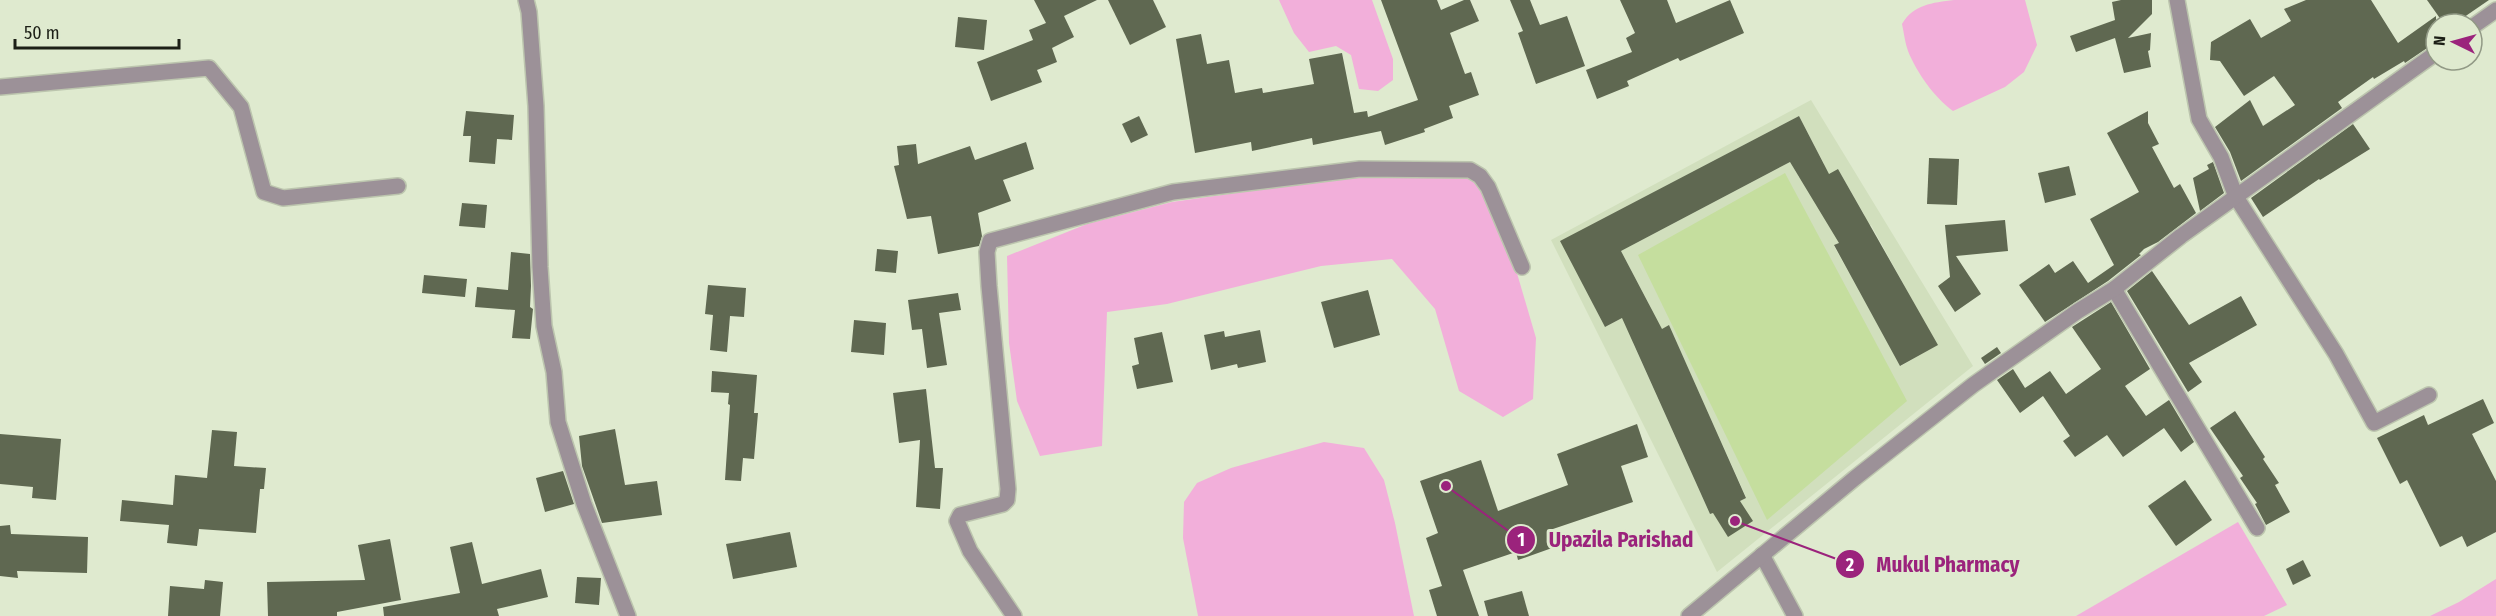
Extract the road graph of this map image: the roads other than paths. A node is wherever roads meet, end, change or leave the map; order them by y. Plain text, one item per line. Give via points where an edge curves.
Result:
1 (526, 0) edge
2 (2177, 0) edge
3 (2424, 62) edge
4 (0, 87) edge
5 (398, 186) dead end
6 (2236, 197) junction
7 (1522, 267) dead end
8 (2114, 288) junction
9 (2429, 395) dead end
10 (2257, 528) dead end
11 (1762, 555) junction
12 (628, 616) edge
13 (1014, 616) edge
14 (1689, 616) edge
15 (1795, 616) edge

1 - 12 street via 536,106 544,326 554,372 558,422 584,504
2 - 6 street via 2199,119 2221,157
3 - 6 street
4 - 5 street via 209,68 241,106 264,192 283,198
6 - 8 street
6 - 9 street via 2336,354 2374,423
7 - 13 street via 1488,187 1470,170 1360,170 1173,192 990,240 989,286 1007,500 960,515 957,521 970,551
8 - 10 street
8 - 11 street via 1973,385
11 - 14 street
11 - 15 street

